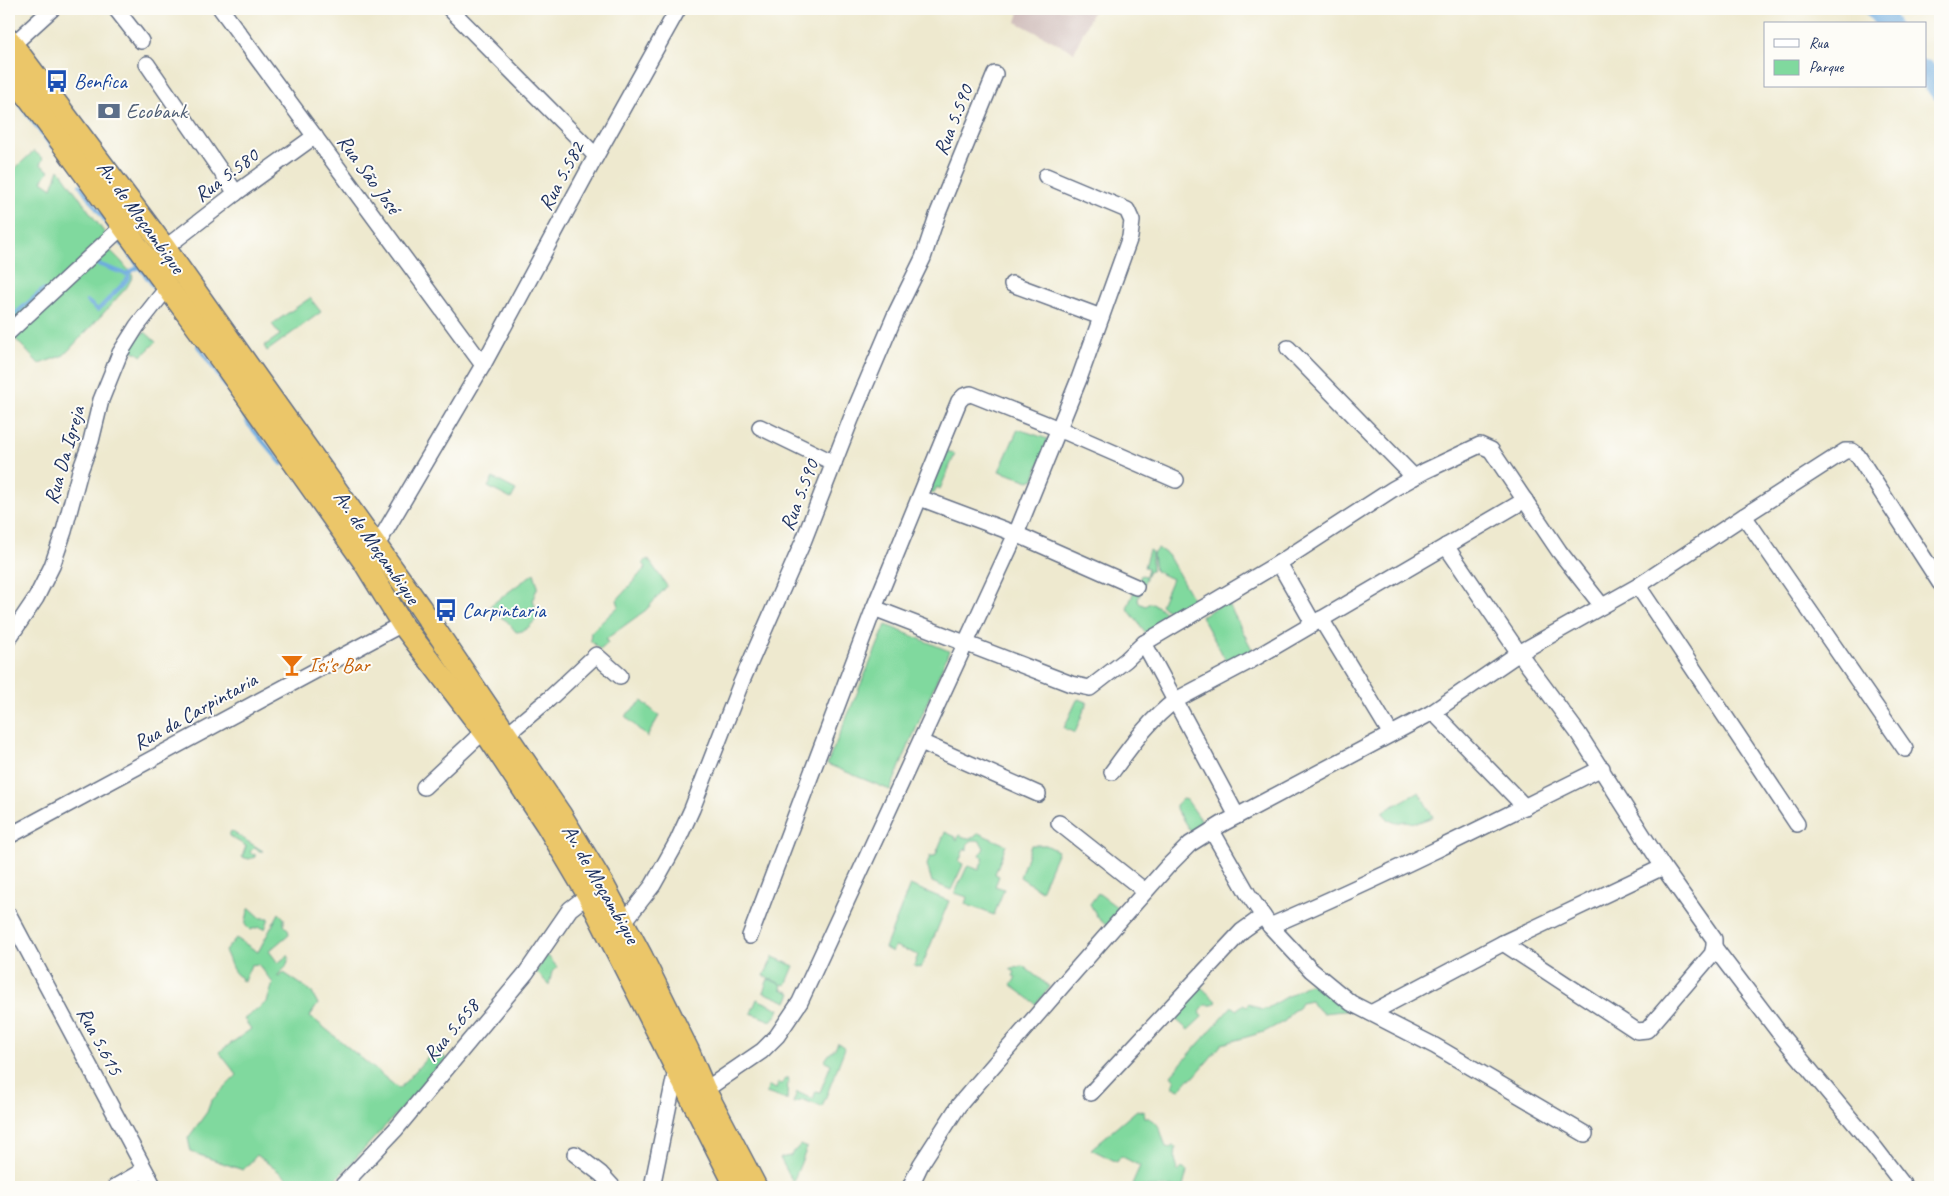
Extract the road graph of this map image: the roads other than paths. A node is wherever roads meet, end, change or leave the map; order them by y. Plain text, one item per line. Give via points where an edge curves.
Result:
1 (52, 9) edge
2 (116, 9) edge
3 (221, 9) edge
4 (450, 9) edge
5 (678, 9) edge
6 (141, 41) dead end
7 (10, 44) edge
8 (147, 64) dead end
9 (9, 71) edge
10 (995, 74) dead end
11 (315, 136) junction
12 (596, 156) junction
13 (1046, 176) dead end
14 (236, 193) junction
15 (122, 227) junction
16 (165, 248) junction
17 (1012, 284) dead end
18 (167, 288) junction
19 (1101, 317) junction
20 (11, 328) edge
21 (1288, 348) dead end
22 (483, 365) junction
23 (760, 427) dead end
24 (1059, 429) junction
25 (834, 464) junction
26 (1414, 477) junction
27 (1176, 480) dead end
28 (920, 498) junction
29 (1525, 500) junction
30 (1744, 516) junction
31 (1016, 534) junction
32 (1446, 546) junction
33 (370, 555) junction
34 (1278, 563) junction
35 (1940, 583) edge
36 (1638, 586) junction
37 (1136, 587) dead end
38 (1602, 606) junction
39 (874, 608) junction
40 (1317, 621) junction
41 (402, 624) junction
42 (9, 638) edge
43 (1144, 643) junction
44 (964, 644) junction
45 (1519, 653) junction
46 (620, 676) dead end
47 (1176, 700) junction
48 (1432, 712) junction
49 (484, 731) junction
50 (507, 734) junction
51 (1391, 734) junction
52 (921, 742) junction
53 (1905, 749) dead end
54 (1602, 768) junction
55 (1112, 772) dead end
56 (424, 787) dead end
57 (1038, 794) dead end
58 (1525, 806) junction
59 (1237, 816) junction
60 (1059, 823) dead end
61 (1797, 824) dead end
62 (1212, 831) junction
63 (9, 836) edge
64 (1663, 867) junction
65 (1144, 891) junction
66 (588, 895) junction
67 (9, 915) edge
68 (1266, 921) junction
69 (624, 922) junction
70 (750, 936) dead end
71 (1503, 943) junction
72 (1714, 947) junction
73 (1371, 1013) junction
74 (676, 1070) junction
75 (705, 1090) junction
76 (1091, 1093) dead end
77 (1585, 1134) dead end
78 (575, 1154) dead end
79 (144, 1170) junction
80 (114, 1187) edge
81 (154, 1187) edge
82 (341, 1187) edge
83 (613, 1187) edge
84 (652, 1187) edge
85 (736, 1187) edge
86 (756, 1187) edge
87 (910, 1187) edge
88 (1904, 1187) edge

1 - 7 street
2 - 6 street
3 - 11 street, Rua São José
4 - 12 street
5 - 12 street, Rua 5.582
7 - 16 highway, Av. de Moçambique
8 - 14 street
9 - 15 highway, Av. de Moçambique
10 - 25 street, Rua 5.590 via 923,258 896,313
11 - 14 street, Rua 5.580
11 - 22 street, Rua São José
12 - 22 street, Rua 5.582
13 - 19 street via 1127,210 1132,221 1130,237
14 - 16 street, Rua 5.580
15 - 18 highway, Av. de Moçambique
15 - 20 street
16 - 33 highway, Av. de Moçambique
17 - 19 street
18 - 33 highway, Av. de Moçambique
18 - 42 street, Rua Da Igreja via 120,353 101,400 52,566 36,598
19 - 24 street
21 - 26 street
22 - 33 street, Rua 5.582
23 - 25 street
24 - 27 street
24 - 28 street via 971,394 964,396 959,401
24 - 31 street
25 - 69 street, Rua 5.590 via 677,842 653,886
26 - 29 street via 1480,445 1491,450
26 - 34 street
28 - 31 street
28 - 39 street
29 - 32 street
29 - 38 street
30 - 35 street via 1846,451 1852,451
30 - 36 street
30 - 53 street
31 - 37 street
31 - 44 street
32 - 40 street
32 - 45 street
33 - 41 highway, Av. de Moçambique
33 - 50 highway, Av. de Moçambique
34 - 40 street
34 - 43 street
36 - 38 street
36 - 61 street
38 - 45 street
39 - 44 street
39 - 70 street
40 - 47 street
40 - 51 street
41 - 49 highway, Av. de Moçambique
41 - 63 street, Rua da Carpintaria
43 - 44 street via 1090,688
43 - 47 street
44 - 52 street
45 - 48 street
45 - 54 street
46 - 50 street via 596,655
47 - 55 street via 1138,737
47 - 59 street
48 - 51 street
48 - 58 street
49 - 56 street
49 - 66 highway, Av. de Moçambique via 546,824
50 - 69 highway, Av. de Moçambique via 604,884
51 - 59 street
52 - 57 street
52 - 75 street via 800,1002 777,1036 762,1051
54 - 58 street
54 - 64 street
58 - 68 street via 1331,900
59 - 62 street
60 - 65 street
62 - 65 street via 1190,844
62 - 68 street
64 - 71 street
64 - 72 street via 1714,939
65 - 87 street via 959,1106
66 - 74 highway, Av. de Moçambique
66 - 82 street, Rua 5.658 via 570,909 526,973 396,1129
67 - 79 street, Rua 5.615
68 - 73 street via 1311,970 1350,1003
68 - 76 street via 1242,931
69 - 75 highway, Av. de Moçambique
71 - 72 street via 1637,1031 1647,1030 1712,954
71 - 73 street
72 - 88 street
73 - 77 street
74 - 84 street
74 - 85 highway, Av. de Moçambique
75 - 86 highway, Av. de Moçambique
78 - 83 street
79 - 80 street
79 - 81 street, Rua 5.615

